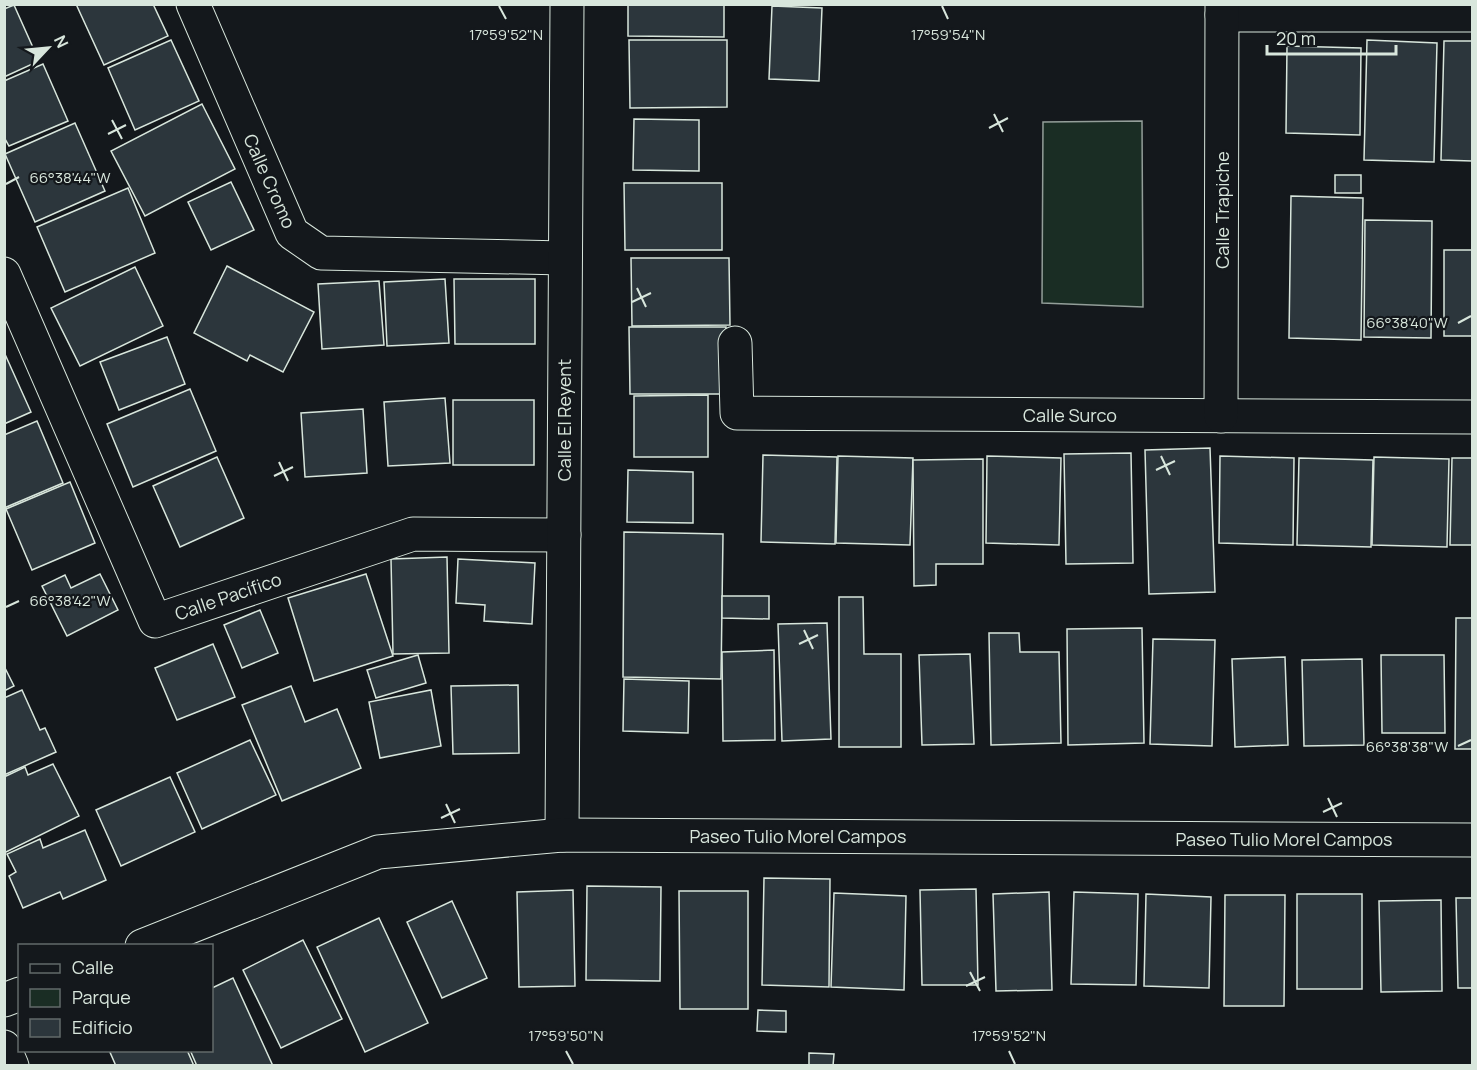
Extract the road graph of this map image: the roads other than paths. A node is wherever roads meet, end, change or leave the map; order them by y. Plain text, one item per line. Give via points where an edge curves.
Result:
1 (193, 4) edge
2 (567, 4) edge
3 (1222, 10) edge
4 (1473, 15) edge
5 (565, 258) junction
6 (4, 274) edge
7 (735, 343) dead end
8 (1221, 416) junction
9 (1473, 417) edge
10 (564, 535) junction
11 (562, 835) junction
12 (1473, 840) edge
13 (145, 944) edge
14 (4, 1047) edge
15 (12, 1065) edge

1 - 5 street, Calle Cromo via 292,233 321,253
2 - 5 street, Calle El Reyent
3 - 4 street
3 - 8 street, Calle Trapiche
5 - 10 street, Calle El Reyent
6 - 10 street, Calle Pacífico via 156,621 413,534
7 - 8 street, Calle Surco via 737,412
8 - 9 street, Calle Surco
10 - 11 street, Calle El Reyent
11 - 12 street, Paseo Tulio Morel Campos
11 - 13 street, Paseo Tulio Morel Campos via 378,852
14 - 15 street

